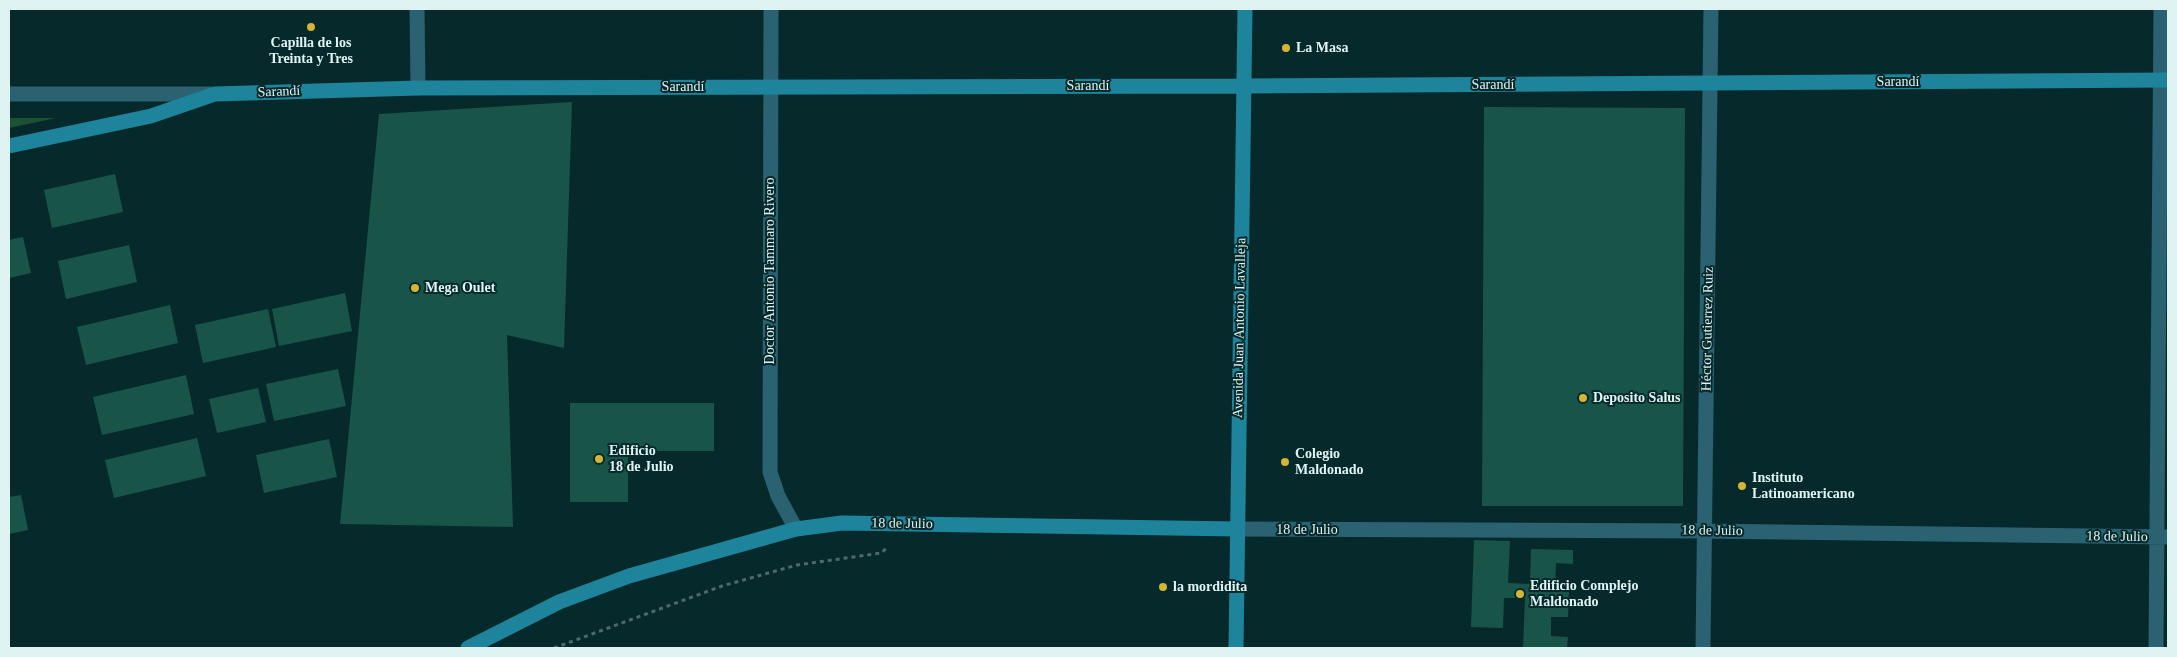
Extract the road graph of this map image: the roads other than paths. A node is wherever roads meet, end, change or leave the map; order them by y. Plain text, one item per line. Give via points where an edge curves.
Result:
1 (417, 9) edge
2 (771, 9) edge
3 (1246, 9) edge
4 (1711, 9) edge
5 (2161, 9) edge
6 (2164, 80) edge
7 (1711, 84) junction
8 (770, 86) junction
9 (1245, 86) junction
10 (418, 88) junction
11 (9, 94) edge
12 (215, 94) junction
13 (9, 146) edge
14 (796, 529) junction
15 (1237, 530) junction
16 (1704, 531) junction
17 (2162, 538) edge
18 (468, 648) edge
19 (1236, 648) edge
20 (1703, 648) edge
21 (2156, 648) edge

1 - 10 street
2 - 8 street, Doctor Antonio Tammaro Rivero
3 - 9 street, Avenida Juan Antonio Lavalleja
4 - 7 street, Héctor Gutierrez Ruiz
5 - 6 street
6 - 7 street, Sarandí
6 - 17 street
7 - 9 street, Sarandí
7 - 16 street, Héctor Gutierrez Ruiz
8 - 9 street, Sarandí
8 - 10 street, Sarandí
8 - 14 street, Doctor Antonio Tammaro Rivero via 770,472 778,496
9 - 15 street, Avenida Juan Antonio Lavalleja
10 - 12 street, Sarandí
11 - 12 street, Sarandí
12 - 13 street via 152,116
14 - 15 street, 18 de Julio via 842,523
14 - 18 street, 18 de Julio via 628,576 559,602
15 - 16 street, 18 de Julio
15 - 19 street, Avenida Juan Antonio Lavalleja
16 - 17 street, 18 de Julio
16 - 20 street, Héctor Gutierrez Ruiz
17 - 21 street

